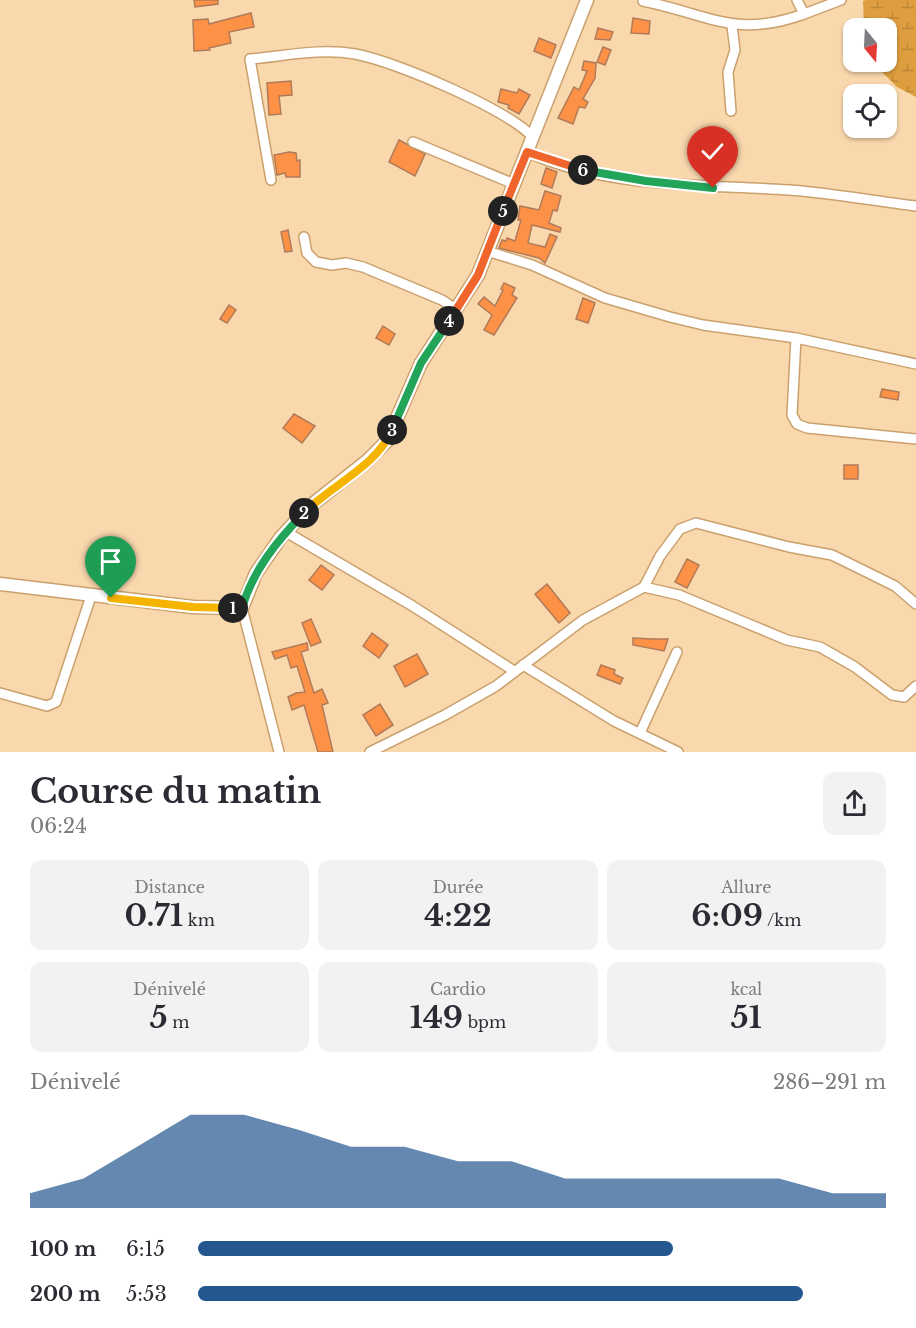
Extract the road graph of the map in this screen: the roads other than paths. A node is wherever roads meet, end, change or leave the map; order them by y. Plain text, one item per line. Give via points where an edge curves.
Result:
1 (587, 0) edge
2 (797, 0) edge
3 (841, 0) edge
4 (643, 1) edge
5 (804, 14) junction
6 (732, 26) junction
7 (731, 111) dead end
8 (533, 137) junction
9 (412, 142) dead end
10 (527, 152) junction
11 (271, 180) dead end
12 (514, 184) junction
13 (916, 207) edge
14 (304, 237) dead end
15 (487, 251) junction
16 (457, 310) junction
17 (796, 338) junction
18 (916, 364) edge
19 (916, 439) edge
20 (286, 532) junction
21 (0, 584) edge
22 (644, 587) junction
23 (91, 596) junction
24 (916, 604) edge
25 (242, 608) junction
26 (677, 651) dead end
27 (523, 665) junction
28 (514, 671) junction
29 (916, 686) edge
30 (0, 693) edge
31 (640, 733) junction
32 (279, 752) edge
33 (370, 752) edge
34 (678, 752) edge

1 - 8 main road
2 - 5 street
3 - 5 street
4 - 6 street
5 - 6 street via 774,24
6 - 7 street via 735,50 728,72
8 - 10 main road
8 - 11 street via 515,122 439,83 357,54 327,52 250,59
9 - 12 street
10 - 12 main road
10 - 13 street via 578,169 646,181 789,190
12 - 15 main road
14 - 16 street via 307,254 316,262 363,267
15 - 16 main road
15 - 17 street via 532,265 576,287 635,308 703,325
16 - 20 main road via 421,363 387,441 309,507
17 - 18 street
17 - 19 street via 792,415 797,424
20 - 25 main road via 256,573
20 - 28 street
21 - 23 main road
22 - 24 street via 680,529 696,523 832,555 895,586
22 - 27 street via 583,620
22 - 29 street via 679,595 787,640 820,647 892,695 904,697
23 - 25 main road
23 - 30 street via 56,702 47,706
25 - 32 street
26 - 31 street
27 - 28 street
27 - 31 street
28 - 33 street via 445,715
31 - 34 street

